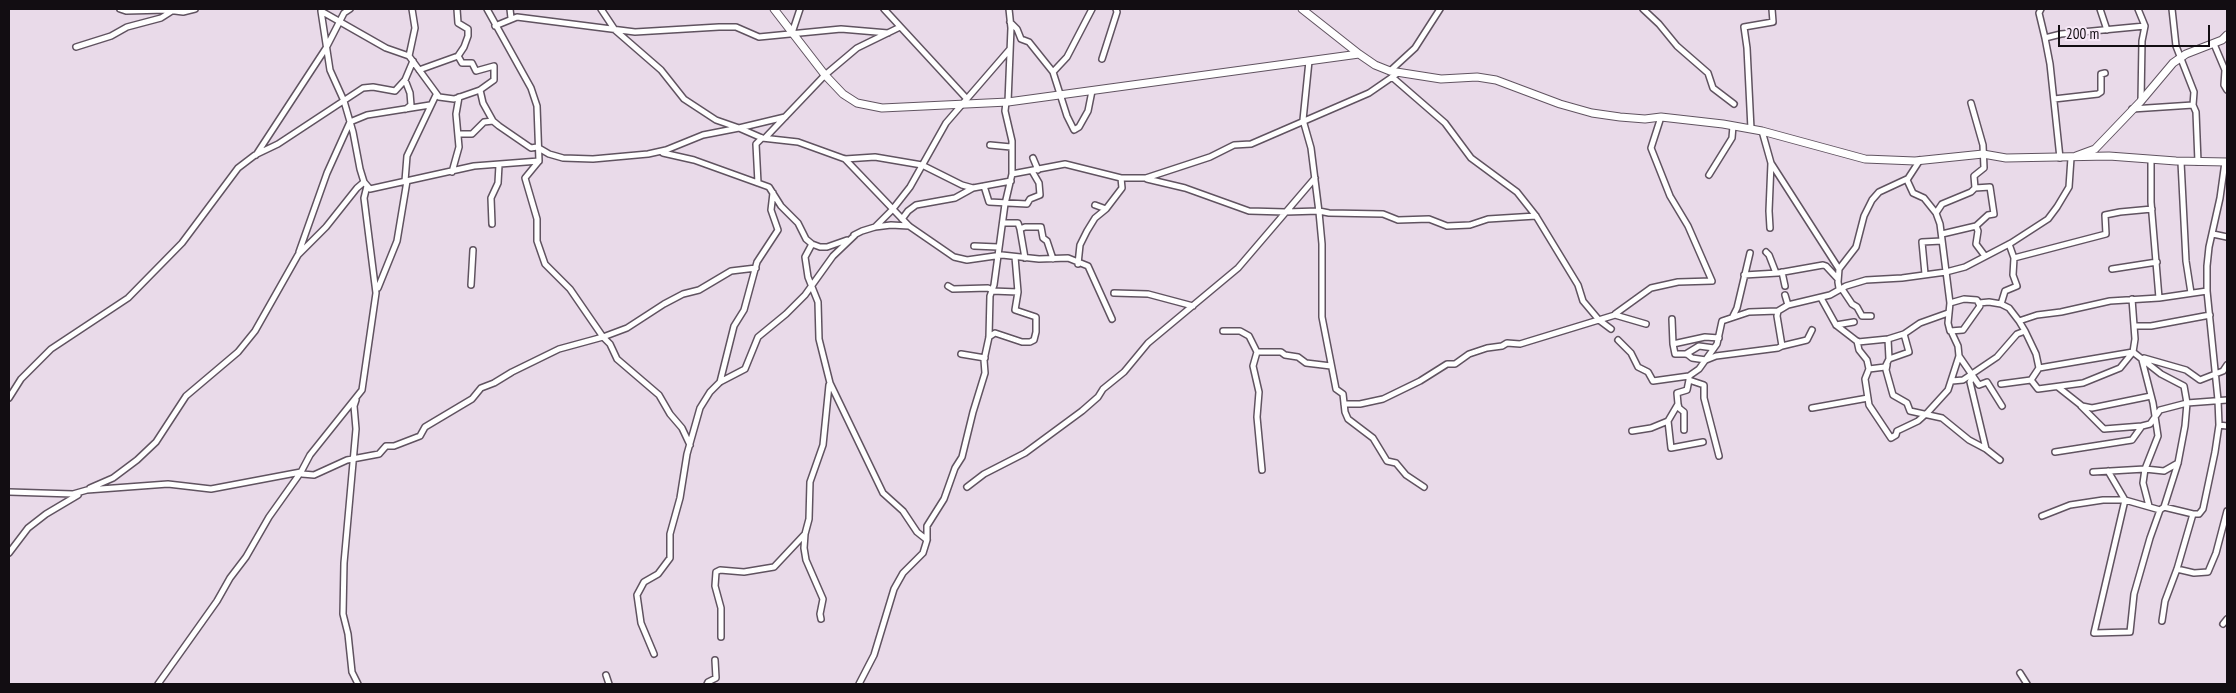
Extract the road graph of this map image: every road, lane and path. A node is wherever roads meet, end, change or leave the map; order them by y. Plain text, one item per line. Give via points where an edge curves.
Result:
1 (120, 9) edge
2 (195, 9) edge
3 (314, 9) edge
4 (350, 9) edge
5 (412, 9) edge
6 (457, 9) edge
7 (487, 9) edge
8 (510, 9) edge
9 (601, 9) edge
10 (774, 9) edge
11 (800, 9) edge
12 (884, 9) edge
13 (1009, 9) edge
14 (1092, 9) edge
15 (1116, 9) edge
16 (1302, 9) edge
17 (1440, 9) edge
18 (1643, 9) edge
19 (1772, 9) edge
20 (2041, 9) edge
21 (2100, 9) edge
22 (2138, 9) edge
23 (2172, 9) edge
24 (321, 10) edge
25 (172, 11) junction
26 (511, 18) junction
27 (341, 22) junction
28 (1010, 22) junction
29 (495, 26) junction
30 (2145, 26) junction
31 (900, 27) junction
32 (615, 30) junction
33 (2107, 30) junction
34 (792, 33) junction
35 (888, 33) junction
36 (2227, 35) edge
37 (2045, 38) junction
38 (2214, 44) junction
39 (76, 47) dead end
40 (326, 48) junction
41 (1010, 49) junction
42 (1359, 54) junction
43 (458, 56) junction
44 (411, 58) junction
45 (2180, 58) junction
46 (1102, 59) dead end
47 (1309, 61) junction
48 (419, 70) junction
49 (1053, 72) junction
50 (1394, 74) junction
51 (2105, 74) dead end
52 (825, 75) junction
53 (405, 80) junction
54 (480, 90) junction
55 (1092, 90) junction
56 (2227, 90) edge
57 (436, 95) junction
58 (1060, 95) junction
59 (459, 97) junction
60 (2054, 99) junction
61 (344, 101) junction
62 (965, 101) junction
63 (2140, 101) junction
64 (1007, 102) junction
65 (1971, 102) dead end
66 (1734, 104) dead end
67 (430, 105) junction
68 (2193, 105) junction
69 (2132, 109) junction
70 (405, 110) junction
71 (785, 117) junction
72 (1661, 117) junction
73 (1303, 120) junction
74 (494, 121) junction
75 (350, 122) junction
76 (1733, 126) junction
77 (739, 128) junction
78 (1751, 129) junction
79 (1762, 132) junction
80 (459, 134) junction
81 (764, 138) junction
82 (990, 145) dead end
83 (537, 147) junction
84 (1012, 147) junction
85 (658, 152) junction
86 (1983, 154) junction
87 (255, 155) junction
88 (1033, 158) dead end
89 (2060, 158) junction
90 (2071, 158) junction
91 (845, 159) junction
92 (2151, 159) junction
93 (1920, 160) junction
94 (539, 161) junction
95 (2181, 162) junction
96 (2198, 162) junction
97 (2226, 162) edge
98 (1771, 163) junction
99 (499, 165) junction
100 (922, 165) junction
101 (1035, 171) junction
102 (452, 172) junction
103 (1012, 174) junction
104 (1709, 175) dead end
105 (1121, 178) junction
106 (1146, 178) junction
107 (1315, 178) junction
108 (1906, 179) junction
109 (406, 181) junction
110 (1011, 181) junction
111 (758, 183) junction
112 (365, 184) junction
113 (984, 186) junction
114 (973, 188) junction
115 (1975, 188) junction
116 (773, 193) junction
117 (1005, 204) junction
118 (1095, 205) dead end
119 (1106, 209) junction
120 (2152, 209) junction
121 (892, 210) junction
122 (1319, 210) junction
123 (1285, 212) junction
124 (1936, 213) junction
125 (1536, 216) junction
126 (902, 219) junction
127 (1003, 223) junction
128 (492, 224) dead end
129 (909, 226) junction
130 (1976, 226) junction
131 (875, 227) junction
132 (1770, 228) dead end
133 (1020, 229) junction
134 (1942, 234) junction
135 (2213, 234) junction
136 (855, 235) junction
137 (2227, 237) edge
138 (1942, 241) junction
139 (812, 244) junction
140 (2009, 244) junction
141 (974, 246) dead end
142 (998, 248) junction
143 (474, 250) dead end
144 (1750, 252) dead end
145 (1766, 252) dead end
146 (298, 255) junction
147 (997, 255) junction
148 (1985, 256) junction
149 (1015, 257) junction
150 (1025, 258) junction
151 (2014, 258) junction
152 (1053, 260) junction
153 (2157, 262) junction
154 (1078, 264) junction
155 (756, 268) junction
156 (2112, 269) dead end
157 (1839, 270) junction
158 (1945, 271) junction
159 (1782, 272) junction
160 (1776, 273) junction
161 (1925, 274) junction
162 (1744, 275) junction
163 (1838, 279) junction
164 (471, 285) dead end
165 (812, 286) junction
166 (948, 286) dead end
167 (1785, 286) dead end
168 (1842, 289) junction
169 (992, 290) junction
170 (2207, 291) junction
171 (1018, 292) junction
172 (376, 293) junction
173 (1114, 293) dead end
174 (2191, 294) junction
175 (1785, 295) dead end
176 (1821, 298) junction
177 (2159, 298) junction
178 (2132, 299) junction
179 (1950, 302) junction
180 (1979, 303) junction
181 (2001, 304) junction
182 (1788, 305) junction
183 (1193, 306) junction
184 (1778, 311) junction
185 (1948, 313) junction
186 (1615, 315) junction
187 (2210, 315) junction
188 (1733, 316) junction
189 (1871, 316) dead end
190 (1112, 319) dead end
191 (1672, 319) dead end
192 (1599, 320) junction
193 (2019, 321) junction
194 (1854, 322) dead end
195 (1646, 324) dead end
196 (1836, 325) junction
197 (2134, 326) junction
198 (1611, 329) dead end
199 (1812, 330) dead end
200 (1223, 331) dead end
201 (1951, 331) junction
202 (2025, 331) junction
203 (1904, 334) junction
204 (603, 337) junction
205 (989, 337) junction
206 (1719, 338) junction
207 (1888, 339) junction
208 (1618, 340) dead end
209 (1857, 341) junction
210 (1673, 344) junction
211 (1782, 346) junction
212 (1714, 348) junction
213 (1257, 352) junction
214 (2133, 352) junction
215 (961, 354) dead end
216 (1686, 354) junction
217 (1959, 356) junction
218 (984, 358) junction
219 (2141, 358) junction
220 (1706, 360) junction
221 (1886, 365) junction
222 (2227, 365) edge
223 (1331, 366) junction
224 (2039, 368) junction
225 (1869, 369) junction
226 (1973, 375) junction
227 (2216, 375) junction
228 (1689, 378) junction
229 (2031, 380) junction
230 (1952, 381) junction
231 (720, 382) junction
232 (830, 383) junction
233 (2001, 384) dead end
234 (2057, 386) junction
235 (2151, 396) junction
236 (9, 398) edge
237 (356, 398) junction
238 (1868, 398) junction
239 (2218, 400) junction
240 (2227, 400) edge
241 (2187, 403) junction
242 (1344, 404) junction
243 (1678, 404) junction
244 (2081, 405) junction
245 (2002, 406) dead end
246 (1812, 408) dead end
247 (1925, 415) junction
248 (2154, 418) junction
249 (1668, 421) junction
250 (2218, 425) junction
251 (2142, 426) junction
252 (2227, 426) edge
253 (1684, 430) dead end
254 (1632, 431) dead end
255 (1703, 442) dead end
256 (690, 445) junction
257 (1986, 449) junction
258 (2054, 452) dead end
259 (1719, 456) dead end
260 (352, 459) junction
261 (2000, 460) dead end
262 (2178, 462) junction
263 (2145, 469) junction
264 (1262, 470) dead end
265 (2108, 471) junction
266 (301, 472) junction
267 (2093, 472) dead end
268 (967, 487) dead end
269 (1424, 487) dead end
270 (87, 490) junction
271 (9, 492) edge
272 (2125, 500) junction
273 (2150, 506) junction
274 (2162, 508) junction
275 (2227, 511) edge
276 (2193, 514) junction
277 (2042, 516) dead end
278 (2226, 523) edge
279 (805, 534) junction
280 (927, 540) junction
281 (9, 553) edge
282 (2177, 569) junction
283 (821, 619) dead end
284 (2227, 619) edge
285 (2162, 620) dead end
286 (2223, 624) dead end
287 (721, 637) dead end
288 (654, 654) dead end
289 (715, 660) dead end
290 (2020, 673) dead end
291 (606, 674) dead end
292 (158, 684) edge
293 (358, 684) edge
294 (609, 684) edge
295 (707, 684) edge
296 (859, 684) edge
297 (2027, 684) edge

1 - 25 street
2 - 25 street
3 - 24 street
4 - 27 street via 344,12
5 - 44 street via 415,28
6 - 43 street via 458,23 468,29
7 - 29 street
8 - 26 street
9 - 32 street
10 - 34 street
11 - 34 street
12 - 31 street
13 - 28 street
14 - 49 street via 1067,57
15 - 46 street
16 - 42 street
17 - 50 street
18 - 66 street via 1677,46 1708,73 1713,88
19 - 78 street via 1773,22 1744,27
20 - 37 street via 2039,13
21 - 33 street
22 - 30 street
23 - 45 street
24 - 27 street
24 - 40 street
25 - 39 street via 161,18
26 - 29 street
26 - 32 street
27 - 40 street
27 - 44 street via 386,48
28 - 41 street
28 - 49 street via 1021,39 1029,42
29 - 83 street via 537,106
30 - 33 street
30 - 63 street
31 - 35 street
31 - 62 street
32 - 34 street via 736,27 759,37
32 - 77 street via 661,70 684,99 716,120
33 - 37 street
34 - 35 street via 841,29
34 - 52 street
35 - 52 street via 857,48
36 - 38 street
37 - 60 street
38 - 45 street
38 - 56 street via 2225,70
40 - 61 street via 330,70
40 - 87 street
41 - 62 street
41 - 64 street
42 - 47 street
42 - 50 street
43 - 48 street
43 - 54 street via 462,63 472,63 476,71 494,66 494,80
44 - 48 street
44 - 53 street
45 - 63 street via 2165,70
45 - 68 street via 2194,92
47 - 55 street
47 - 73 street
48 - 57 street
49 - 58 street
50 - 72 street via 1496,80 1592,113
50 - 73 street via 1369,93
50 - 125 street via 1445,123 1472,158 1517,192
51 - 60 street via 2101,74 2101,92 2098,94
52 - 62 street via 843,94 868,107
52 - 71 street
53 - 61 street via 395,91 363,88
53 - 70 street via 411,105
54 - 59 street
54 - 74 street via 483,103
55 - 58 street
55 - 58 street via 1088,111 1074,130
57 - 59 street
57 - 67 street
58 - 64 street
59 - 80 street via 456,114
60 - 89 street
61 - 75 street
61 - 87 street via 278,144
62 - 64 street
62 - 100 street via 946,123
63 - 69 street
64 - 84 street via 1005,111
65 - 86 street
67 - 70 street
67 - 109 street via 407,156
68 - 69 street
68 - 96 street
69 - 90 street via 2095,149
70 - 75 street via 367,115
71 - 77 street
71 - 81 street
72 - 76 street
72 - 186 street via 1651,148 1670,196 1688,226 1712,282 1678,282 1651,288
73 - 106 street via 1251,144 1234,144 1210,157
73 - 107 street
74 - 80 street via 484,122 472,134
74 - 83 street via 531,148
75 - 112 street
75 - 146 street via 327,173
76 - 78 street
76 - 104 street via 1732,138
77 - 81 street
77 - 85 street via 703,135
78 - 79 street
79 - 93 street via 1864,159
79 - 98 street
80 - 102 street
81 - 91 street via 798,142
81 - 111 street via 756,144
82 - 84 street
83 - 85 street via 556,157 575,159
83 - 94 street
84 - 103 street
85 - 111 street via 694,160
86 - 89 street via 2006,158
86 - 93 street
86 - 115 street via 1984,168 1974,176
87 - 236 street via 238,168 182,243 128,298 51,349 20,379
88 - 101 street
89 - 90 street
90 - 92 street
90 - 140 street via 2069,187 2057,207 2048,219
91 - 100 street via 876,157
91 - 121 street
92 - 95 street
92 - 120 street
93 - 108 street
94 - 99 street
94 - 204 street via 525,178 537,219 537,241 545,264 570,289
95 - 96 street
95 - 174 street
96 - 97 street
97 - 135 street
98 - 132 street
98 - 157 street
99 - 102 street via 474,166
99 - 128 street via 498,183 491,198
100 - 114 street
100 - 121 street
101 - 103 street
101 - 105 street via 1065,164
101 - 117 street via 1040,195 1027,204
102 - 109 street
103 - 110 street
105 - 106 street
105 - 119 street via 1122,188
106 - 123 street via 1249,211
107 - 122 street
107 - 123 street
108 - 124 street via 1914,193 1924,198
108 - 157 street via 1879,192 1872,200 1853,252
109 - 112 street via 374,189
109 - 172 street via 397,241
110 - 113 street
110 - 117 street
111 - 116 street via 769,187
112 - 146 street
112 - 172 street
113 - 114 street
113 - 117 street via 988,201
114 - 126 street via 955,198 916,205
115 - 124 street via 1942,204
115 - 130 street via 1990,187 1994,211
116 - 139 street
116 - 155 street via 771,210 778,230
117 - 127 street
118 - 119 street
119 - 154 street via 1095,218 1080,245
120 - 151 street via 2105,215 2106,234
120 - 153 street
121 - 126 street
121 - 131 street
122 - 123 street
122 - 125 street via 1329,214 1383,214 1398,220 1429,219 1447,226
122 - 223 street via 1322,317
123 - 183 street via 1238,268
124 - 134 street
125 - 192 street via 1578,285 1583,301
126 - 129 street
127 - 133 street via 1018,223
127 - 142 street
129 - 131 street
129 - 147 street via 954,257 966,260
130 - 134 street
130 - 148 street via 1976,244
131 - 136 street
133 - 150 street
133 - 152 street via 1041,227 1042,238 1047,241
134 - 138 street
135 - 137 street
135 - 170 street via 2206,266
136 - 139 street via 834,246 820,248
136 - 165 street via 834,256
138 - 158 street
138 - 161 street via 1922,242
139 - 165 street via 805,256
140 - 148 street
140 - 151 street
141 - 142 street
142 - 147 street
143 - 164 street
144 - 162 street
145 - 160 street
146 - 270 street via 255,332 238,352 186,396 156,442 137,460 113,478
147 - 149 street
147 - 169 street
148 - 158 street via 1965,267
149 - 150 street
149 - 171 street
150 - 152 street
151 - 181 street via 2013,275 2017,286 2004,291
152 - 154 street via 1068,258
153 - 156 street
153 - 177 street
154 - 190 street via 1088,266
155 - 204 street via 730,271 699,290 664,304 627,328
155 - 231 street via 744,310 734,326
157 - 163 street
158 - 161 street
158 - 179 street
159 - 160 street
159 - 163 street via 1823,264
159 - 167 street
160 - 162 street
161 - 168 street via 1866,280
162 - 188 street
163 - 168 street
165 - 231 street via 786,314 758,336 745,369
165 - 232 street via 818,302 819,339
166 - 169 street via 953,289
168 - 176 street
168 - 189 street via 1862,316
169 - 171 street
169 - 205 street
170 - 174 street
170 - 187 street
171 - 205 street via 1015,310 1036,317 1034,340 1022,342 995,333
172 - 237 street via 362,390
173 - 183 street via 1148,294
174 - 177 street
175 - 182 street
176 - 182 street
176 - 196 street
177 - 178 street
178 - 193 street
178 - 197 street
179 - 180 street via 1971,298
179 - 185 street
180 - 181 street
180 - 201 street via 1964,329
181 - 193 street via 2009,308
182 - 184 street
183 - 268 street via 1148,343 1124,372 1082,411 1025,453 991,470
184 - 188 street
184 - 211 street via 1777,325
185 - 201 street
185 - 203 street via 1920,323
186 - 192 street
186 - 195 street
187 - 197 street
187 - 227 street
188 - 206 street via 1722,321
191 - 210 street
192 - 198 street
192 - 242 street via 1520,344 1507,343 1487,348 1469,354 1455,364 1447,364 1383,399
193 - 202 street
194 - 196 street
196 - 209 street
197 - 214 street
199 - 211 street via 1807,340
200 - 213 street via 1240,331 1249,336
201 - 217 street
202 - 224 street
202 - 226 street via 2017,334 1997,357
203 - 207 street
203 - 221 street via 1909,352
204 - 256 street via 617,359 659,395
204 - 260 street via 559,349 535,360 481,388 472,399 425,427 420,436 386,446 378,454
205 - 218 street
206 - 210 street via 1705,337
206 - 212 street
207 - 209 street
207 - 221 street
208 - 228 street via 1653,381
209 - 225 street
210 - 216 street via 1675,354
211 - 220 street
212 - 216 street via 1698,346
212 - 220 street
213 - 223 street via 1281,352 1306,363
213 - 264 street via 1253,366 1259,392
214 - 219 street
214 - 224 street
214 - 234 street via 2120,368 2083,383
215 - 218 street
216 - 220 street
217 - 226 street
217 - 230 street
218 - 280 street via 985,373 962,457 944,499 927,526
219 - 227 street via 2186,370 2200,380
219 - 235 street
219 - 241 street via 2184,386
220 - 228 street
221 - 225 street
221 - 247 street via 1894,395 1907,403 1910,411
222 - 227 street
223 - 242 street via 1336,389 1343,394
224 - 229 street
225 - 238 street via 1865,379
226 - 230 street
226 - 245 street via 1979,385 1987,382
226 - 257 street via 1970,382
227 - 239 street
228 - 243 street via 1687,390 1677,393
228 - 259 street via 1704,385 1704,398
229 - 233 street
229 - 234 street via 2038,389
230 - 247 street
231 - 256 street via 700,408
232 - 279 street via 823,445 810,482 810,519
232 - 280 street via 883,492
234 - 244 street
235 - 244 street via 2092,408
235 - 248 street
237 - 260 street
237 - 266 street via 310,455
238 - 246 street
238 - 247 street via 1871,411 1891,438
239 - 240 street
239 - 241 street
239 - 250 street
241 - 248 street via 2160,410
241 - 262 street
242 - 269 street via 1348,420 1373,438 1387,462 1396,463 1406,475
243 - 249 street
243 - 253 street via 1684,412
244 - 251 street via 2104,429
247 - 257 street via 1942,418
248 - 251 street via 2150,424
248 - 263 street via 2158,436
249 - 254 street
249 - 255 street via 1671,448
250 - 252 street
250 - 276 street via 2216,452 2203,509 2199,514
251 - 258 street via 2132,440
256 - 288 street via 670,534 670,558 658,574 644,582 636,595 641,622
257 - 261 street
260 - 266 street via 314,475
260 - 293 street via 343,614 352,672
262 - 263 street via 2164,471
262 - 274 street
263 - 265 street
263 - 273 street via 2143,483
265 - 267 street
265 - 272 street
266 - 270 street via 211,489 168,484
266 - 292 street
270 - 271 street via 73,494
270 - 281 street via 28,528
272 - 273 street
272 - 274 street via 2094,633 2130,632 2134,594
272 - 277 street via 2070,505
273 - 274 street
274 - 276 street
275 - 278 street
276 - 282 street
278 - 282 street via 2208,572
279 - 283 street via 806,560 823,599
279 - 287 street via 774,566 744,572 716,572 714,586 721,608
280 - 296 street via 923,554 903,572 894,589 874,655
282 - 285 street
284 - 286 street
289 - 295 street via 716,678
290 - 297 street
291 - 294 street

